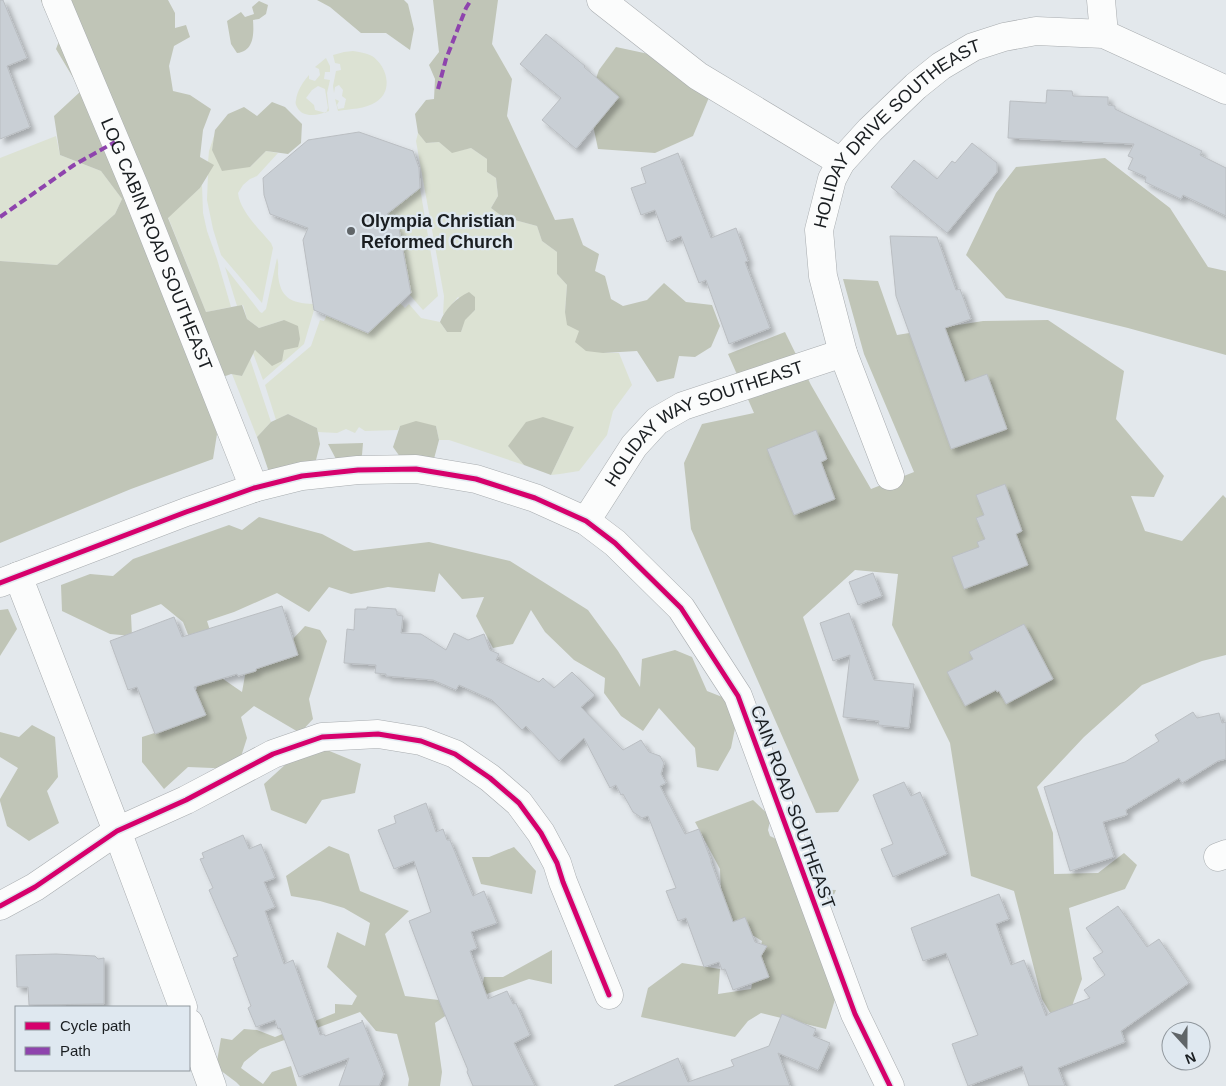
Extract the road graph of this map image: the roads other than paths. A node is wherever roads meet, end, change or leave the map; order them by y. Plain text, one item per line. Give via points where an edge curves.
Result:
1 (56, 0) edge
2 (602, 0) edge
3 (1101, 0) edge
4 (1104, 34) junction
5 (1226, 90) edge
6 (841, 162) junction
7 (843, 353) junction
8 (890, 476) dead end
9 (254, 488) junction
10 (586, 521) junction
11 (9, 580) edge
12 (117, 831) junction
13 (0, 906) edge
14 (609, 995) dead end
15 (183, 1006) edge
16 (190, 1026) edge
17 (212, 1086) edge
18 (890, 1086) edge

1 - 9 street, LOG CABIN ROAD SOUTHEAST via 135,188
2 - 6 street via 698,76
3 - 4 street
4 - 5 street, HOLIDAY DRIVE SOUTHEAST
4 - 6 street, HOLIDAY DRIVE SOUTHEAST via 1036,31 973,47 916,86
6 - 7 street, HOLIDAY DRIVE SOUTHEAST via 832,179 819,230 824,276
7 - 8 street, HOLIDAY DRIVE SOUTHEAST
7 - 10 street, HOLIDAY WAY SOUTHEAST via 683,406 657,421 634,446
9 - 10 street via 302,476 358,470 416,470 476,479 535,498
9 - 11 street
10 - 18 street, CAIN ROAD SOUTHEAST via 615,543 681,608 738,696 855,1014
11 - 12 street
12 - 13 street via 35,887
12 - 14 street via 186,800 274,754 322,737 378,734 421,741 455,754 490,778 518,803 541,833 557,863
12 - 15 street
16 - 17 street

